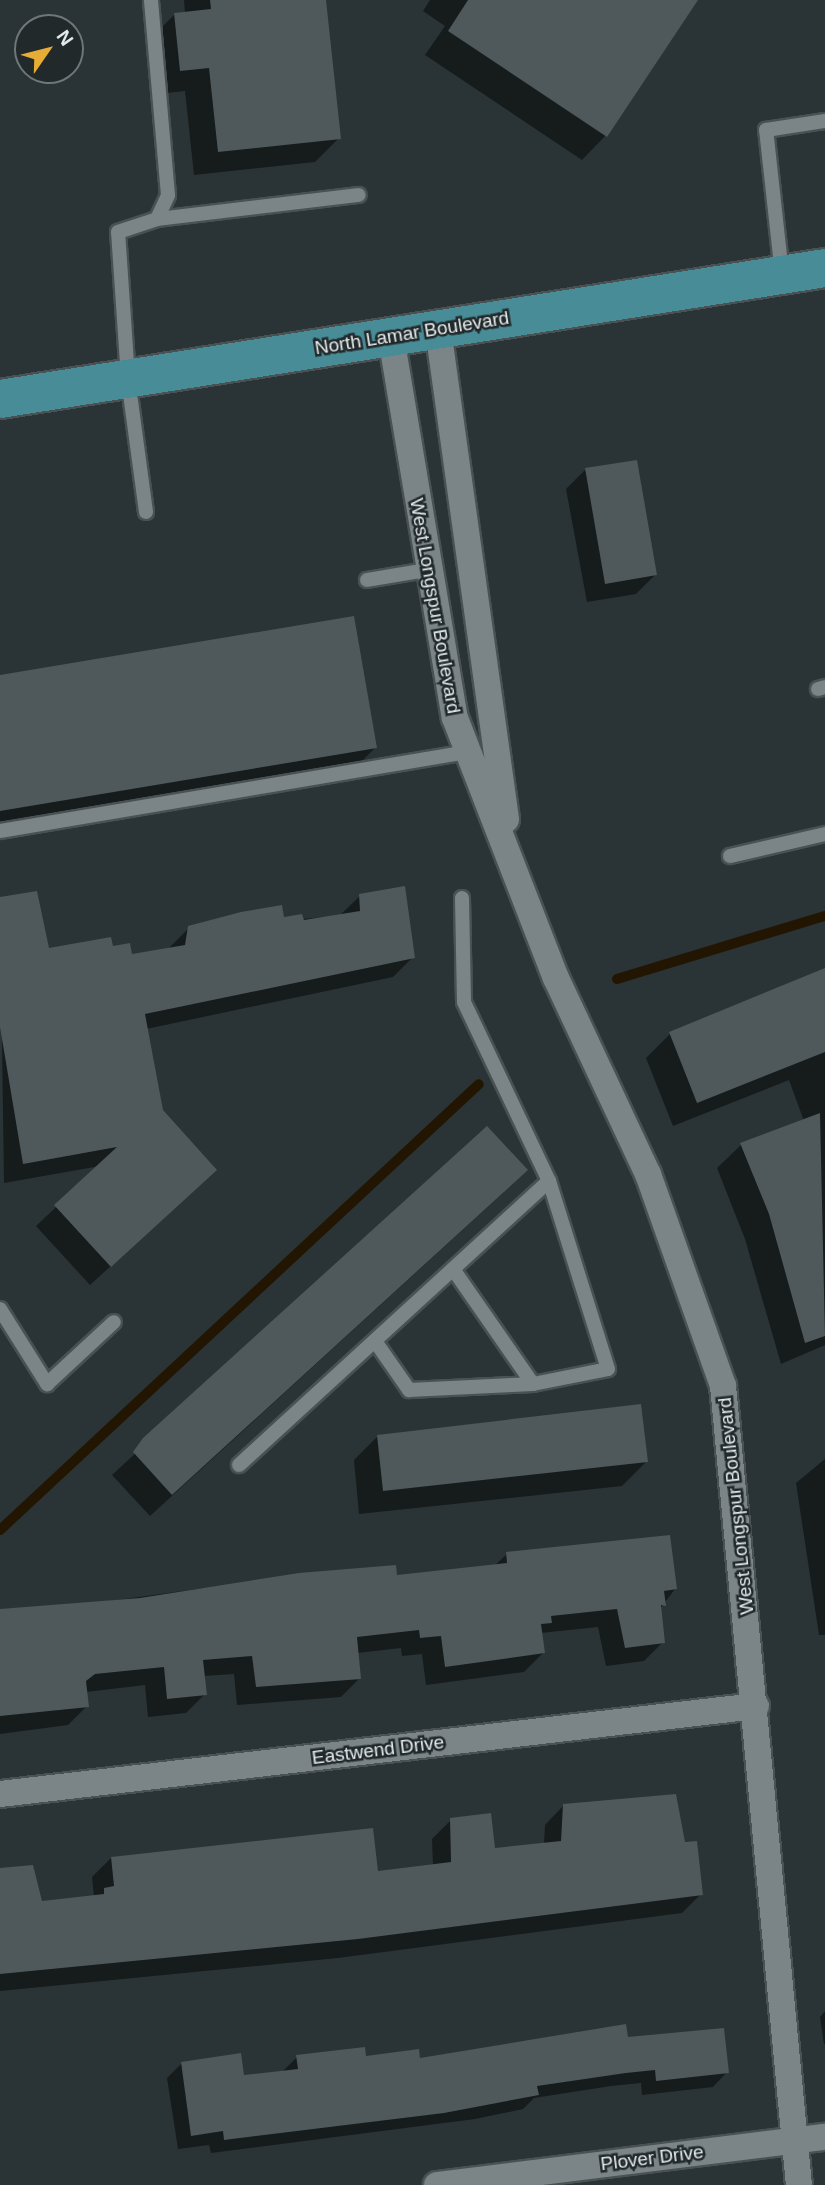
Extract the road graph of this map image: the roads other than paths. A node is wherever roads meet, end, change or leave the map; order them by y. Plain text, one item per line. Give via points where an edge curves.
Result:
1 (151, 0) edge
2 (825, 121) edge
3 (359, 195) dead end
4 (157, 219) junction
5 (825, 268) edge
6 (782, 275) junction
7 (438, 329) junction
8 (391, 337) junction
9 (128, 378) junction
10 (0, 399) edge
11 (146, 512) dead end
12 (425, 570) junction
13 (367, 580) dead end
14 (468, 752) junction
15 (0, 831) edge
16 (825, 834) edge
17 (730, 856) dead end
18 (513, 866) junction
19 (462, 898) dead end
20 (549, 1181) junction
21 (453, 1269) junction
22 (0, 1310) edge
23 (114, 1322) dead end
24 (375, 1341) junction
25 (533, 1384) junction
26 (239, 1465) dead end
27 (756, 1706) junction
28 (0, 1794) edge
29 (825, 2137) edge
30 (796, 2141) junction
31 (437, 2185) edge
32 (799, 2185) edge

1 - 4 lane via 167,195
2 - 6 lane via 766,130
3 - 4 lane
4 - 9 lane via 118,232
5 - 6 main road, North Lamar Boulevard
6 - 7 main road, North Lamar Boulevard
7 - 8 main road, North Lamar Boulevard
7 - 18 street, West Longspur Boulevard
8 - 9 main road, North Lamar Boulevard
8 - 12 street, West Longspur Boulevard
9 - 10 main road, North Lamar Boulevard
9 - 11 lane
12 - 13 lane
12 - 14 street, West Longspur Boulevard via 454,718
14 - 15 lane
14 - 18 street, West Longspur Boulevard
16 - 17 lane
18 - 27 street, West Longspur Boulevard via 581,1034 648,1174 723,1386
19 - 20 lane via 464,1002
20 - 21 lane
20 - 25 lane via 608,1369
21 - 24 lane
21 - 25 lane
22 - 23 lane via 47,1384
24 - 25 lane via 409,1390
24 - 26 lane
27 - 28 street, Eastwend Drive
27 - 30 street, West Longspur Boulevard
29 - 30 street, Plover Drive
30 - 31 street, Plover Drive
30 - 32 street, West Longspur Boulevard

